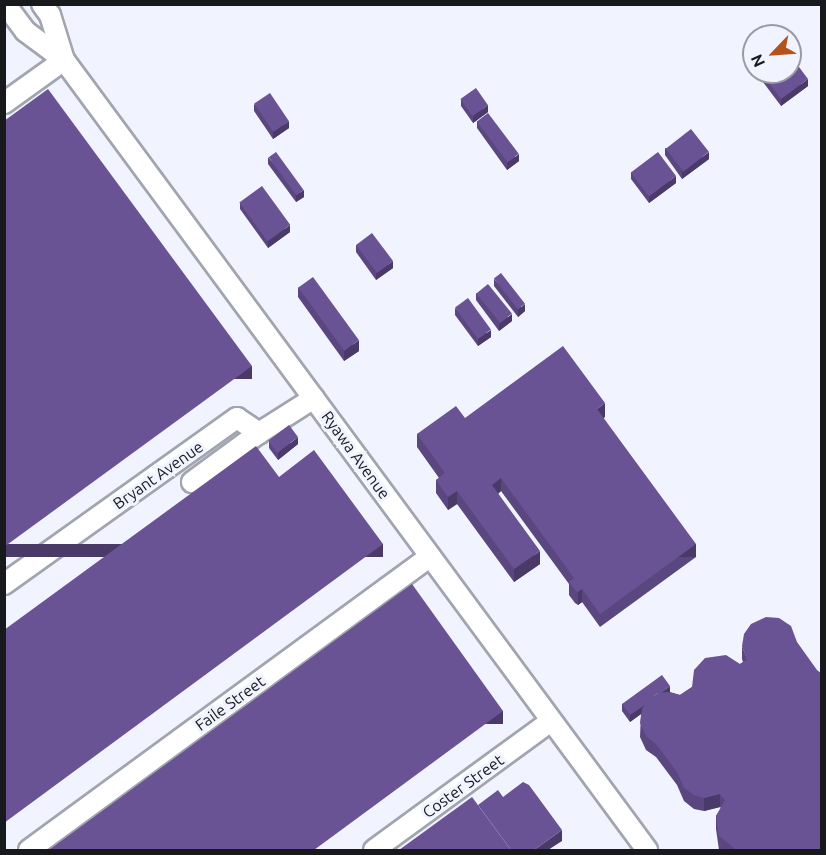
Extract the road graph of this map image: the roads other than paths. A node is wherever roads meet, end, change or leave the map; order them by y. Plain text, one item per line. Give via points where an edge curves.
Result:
1 (5, 4) edge
2 (42, 4) edge
3 (64, 60) junction
4 (4, 103) edge
5 (314, 398) junction
6 (259, 433) junction
7 (192, 482) dead end
8 (430, 556) junction
9 (4, 584) edge
10 (551, 721) junction
11 (29, 850) edge
12 (374, 850) edge
13 (646, 850) edge

1 - 3 street, Ryawa Avenue via 25,31
2 - 3 street, Ryawa Avenue via 50,15
3 - 4 street
3 - 5 street, Ryawa Avenue
5 - 6 street
5 - 8 street, Ryawa Avenue
6 - 7 street
6 - 9 street, Bryant Avenue via 237,418
8 - 10 street, Ryawa Avenue
8 - 11 street, Faile Street
10 - 12 street, Coster Street
10 - 13 street, Ryawa Avenue

